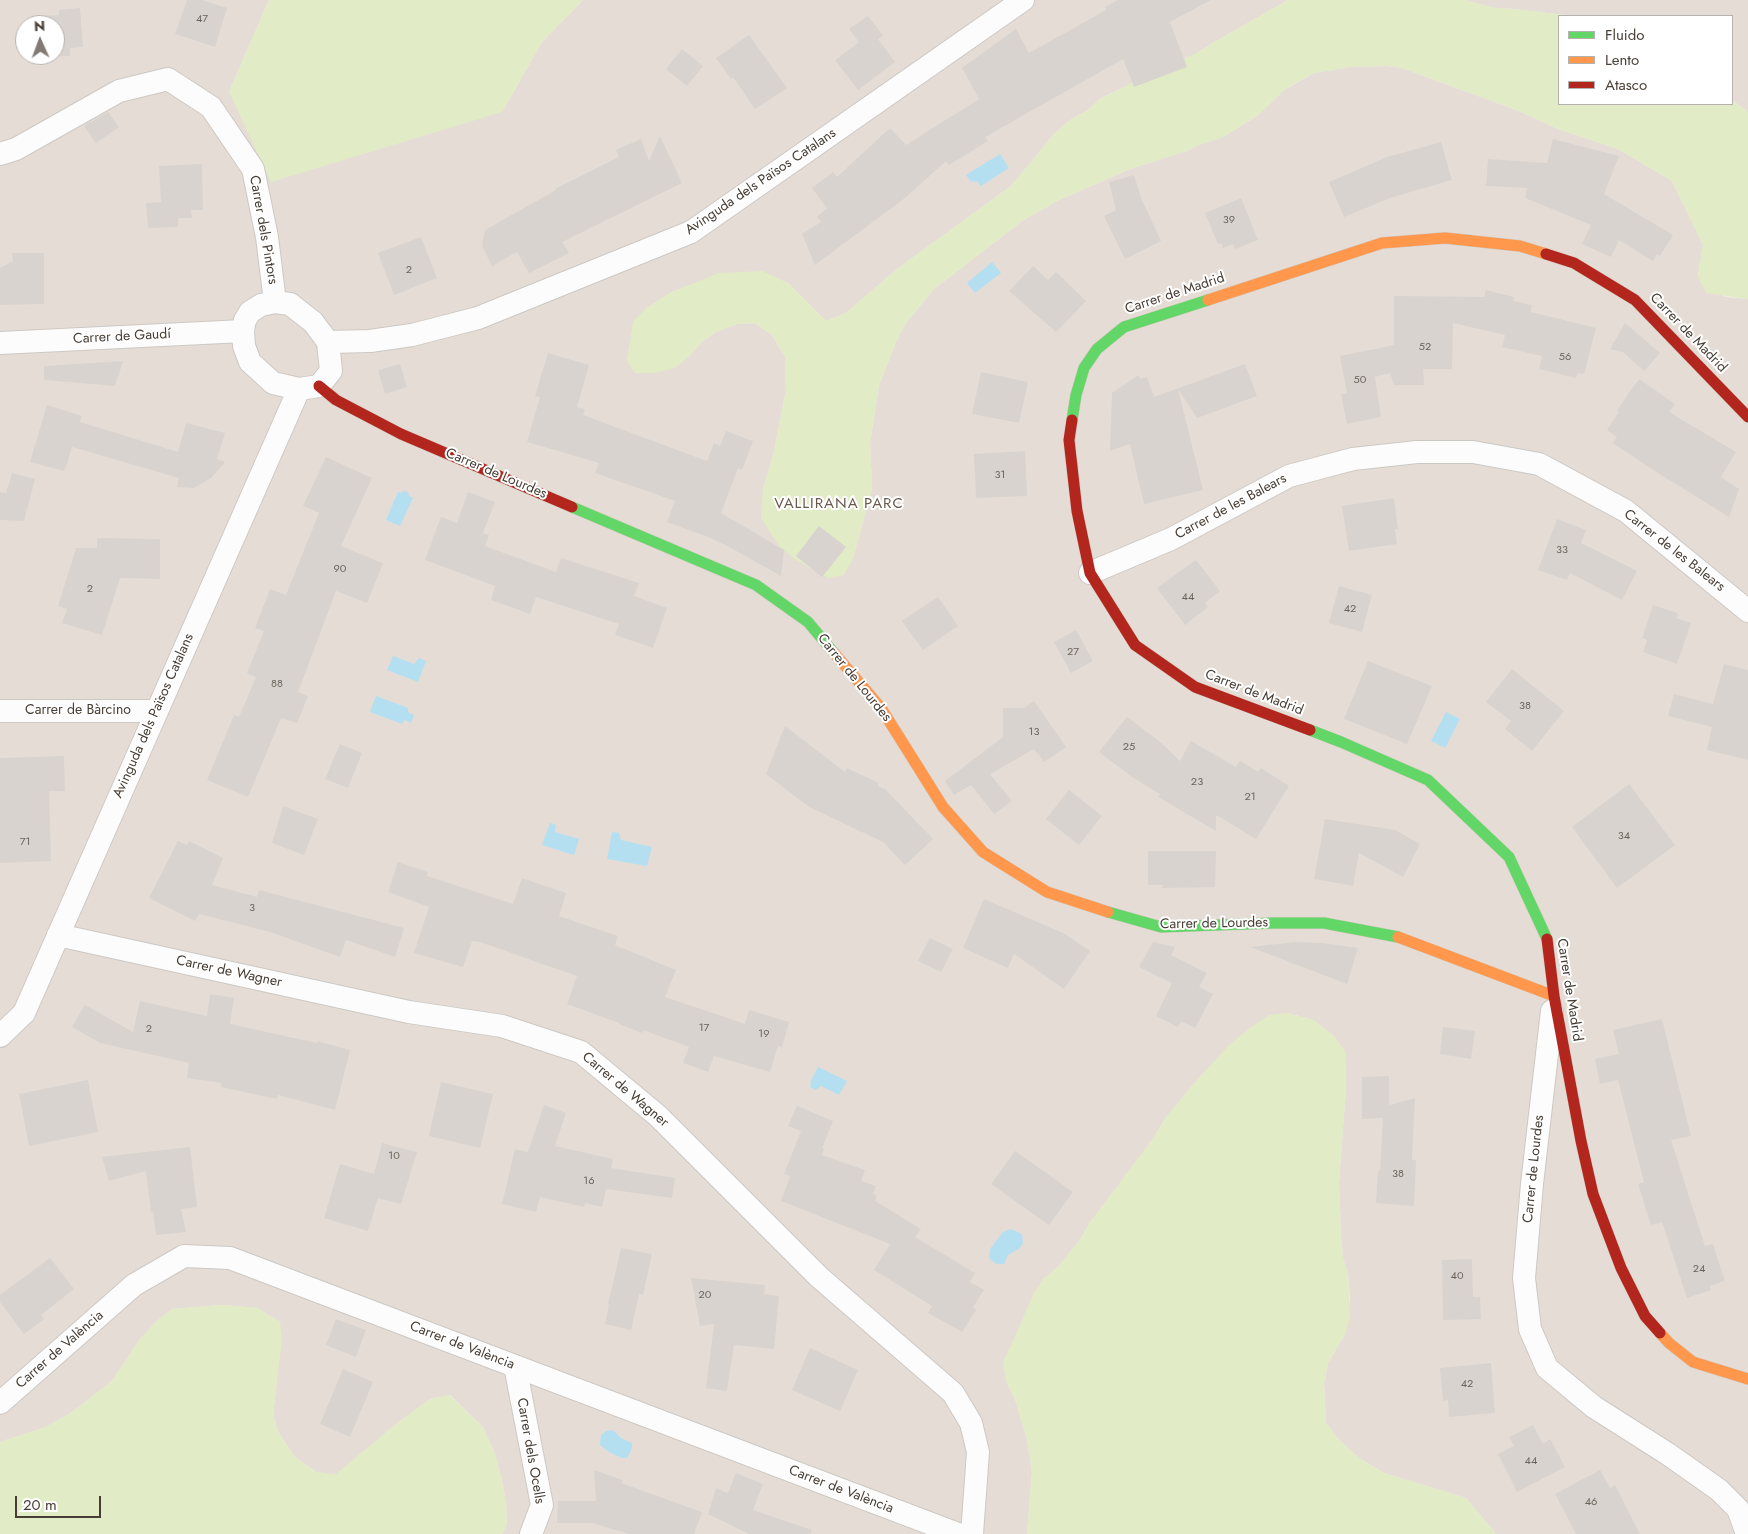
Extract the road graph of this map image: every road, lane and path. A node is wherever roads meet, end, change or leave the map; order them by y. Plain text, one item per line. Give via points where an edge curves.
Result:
1 (1023, 0) edge
2 (0, 154) edge
3 (275, 302) junction
4 (243, 331) junction
5 (0, 342) edge
6 (328, 342) junction
7 (309, 388) junction
8 (1748, 417) edge
9 (1090, 573) junction
10 (1748, 611) edge
11 (156, 710) junction
12 (0, 711) edge
13 (58, 935) junction
14 (1554, 996) junction
15 (0, 1036) edge
16 (515, 1366) junction
17 (1748, 1379) edge
18 (0, 1403) edge
19 (530, 1534) edge
20 (958, 1534) edge
21 (972, 1534) edge
22 (1747, 1534) edge

1 - 6 street, Avinguda dels Països Catalans via 691,232 478,318 412,335
2 - 3 street, Carrer dels Pintors via 16,149 119,90 168,79 211,107 253,169 267,237
3 - 4 street via 250,312
3 - 6 street via 290,304 313,322
4 - 5 street, Carrer de Gaudí
4 - 7 street via 250,362 273,382
6 - 7 street via 331,371
7 - 11 street, Avinguda dels Països Catalans
7 - 14 street, Carrer de Lourdes via 401,434 756,584 808,622 881,708 943,807 984,852 1047,892 1162,927 1324,923 1392,935
8 - 9 street, Carrer de Madrid via 1635,300 1574,263 1520,246 1445,238 1382,243 1124,327 1097,349 1084,368 1076,394 1069,440 1076,511
9 - 10 street, Carrer de les Balears via 1171,539 1289,476 1353,459 1417,452 1473,452 1538,464 1626,511
9 - 14 street, Carrer de Madrid via 1135,644 1194,687 1341,742 1428,780 1509,857 1548,941
11 - 12 street, Carrer de Bàrcino
11 - 13 street, Avinguda dels Països Catalans
13 - 15 street, Avinguda dels Països Catalans via 24,1013
13 - 21 street, Carrer de Wagner via 409,1012 502,1026 581,1052 658,1116 819,1277 953,1393 972,1423 978,1452
14 - 17 street, Carrer de Madrid via 1594,1194 1621,1268 1645,1316 1669,1343 1693,1362
14 - 22 street, Carrer de Lourdes via 1524,1278 1530,1329 1547,1368 1594,1406 1718,1490 1738,1509
16 - 18 street, Carrer de València via 230,1258 184,1256 134,1285
16 - 19 street, Carrer dels Ocells via 542,1505
16 - 20 street, Carrer de València

